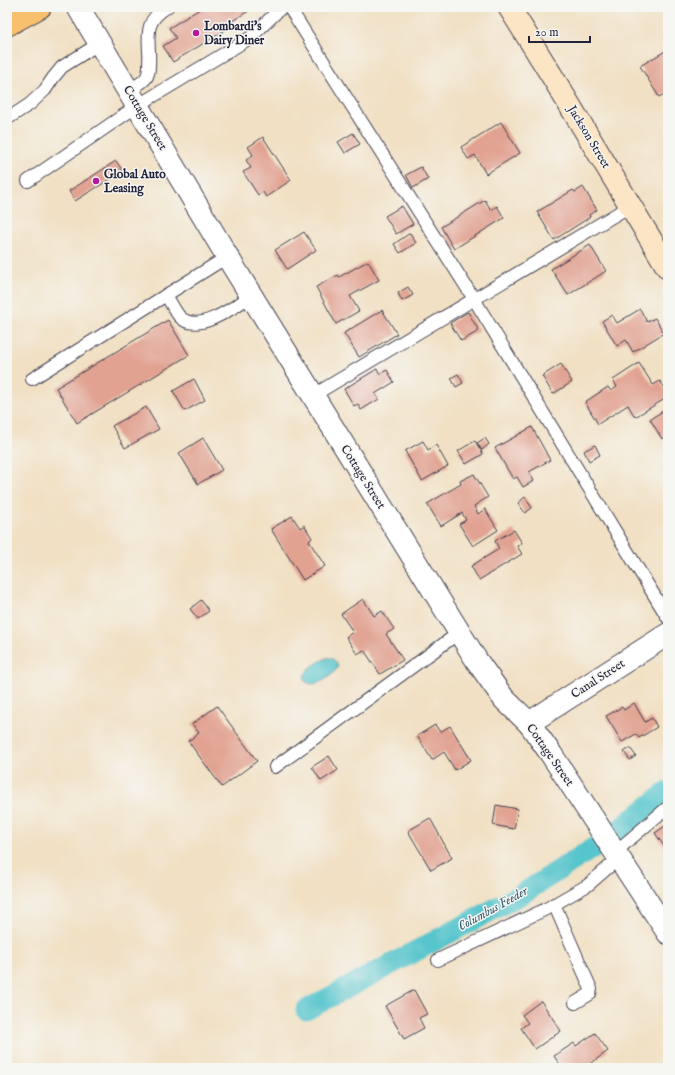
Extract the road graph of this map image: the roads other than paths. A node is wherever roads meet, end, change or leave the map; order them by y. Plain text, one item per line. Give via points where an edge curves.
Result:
1 (40, 7) edge
2 (78, 7) edge
3 (167, 7) edge
4 (282, 7) edge
5 (289, 7) edge
6 (509, 7) edge
7 (7, 25) edge
8 (100, 44) junction
9 (133, 99) junction
10 (7, 119) edge
11 (28, 181) dead end
12 (630, 206) junction
13 (227, 257) junction
14 (668, 268) edge
15 (166, 295) junction
16 (251, 296) junction
17 (474, 299) junction
18 (32, 379) dead end
19 (312, 396) junction
20 (668, 618) edge
21 (460, 632) junction
22 (668, 634) edge
23 (529, 723) junction
24 (275, 767) dead end
25 (668, 807) edge
26 (617, 855) junction
27 (554, 904) junction
28 (668, 933) edge
29 (438, 960) dead end
30 (575, 1003) dead end

1 - 7 highway
2 - 8 street, Cottage Street
3 - 9 lane via 152,20 148,31 148,71 146,79
4 - 9 lane via 250,38
5 - 17 lane
6 - 12 main road, Jackson Street
8 - 9 street, Cottage Street
8 - 10 lane via 62,67 45,90 30,104
9 - 11 lane
9 - 13 street, Cottage Street
12 - 14 main road, Jackson Street
12 - 17 lane
13 - 15 lane
13 - 16 street, Cottage Street
15 - 16 lane via 179,316 188,323 202,322 220,316
15 - 18 lane
16 - 19 street, Cottage Street
17 - 19 lane
17 - 20 lane
19 - 21 street, Cottage Street
21 - 23 street, Cottage Street via 504,699
21 - 24 lane
22 - 23 street, Canal Street
23 - 26 street, Cottage Street
25 - 26 lane
26 - 27 lane via 588,885
26 - 28 street, Cottage Street
27 - 29 lane
27 - 30 lane via 591,990 590,994

